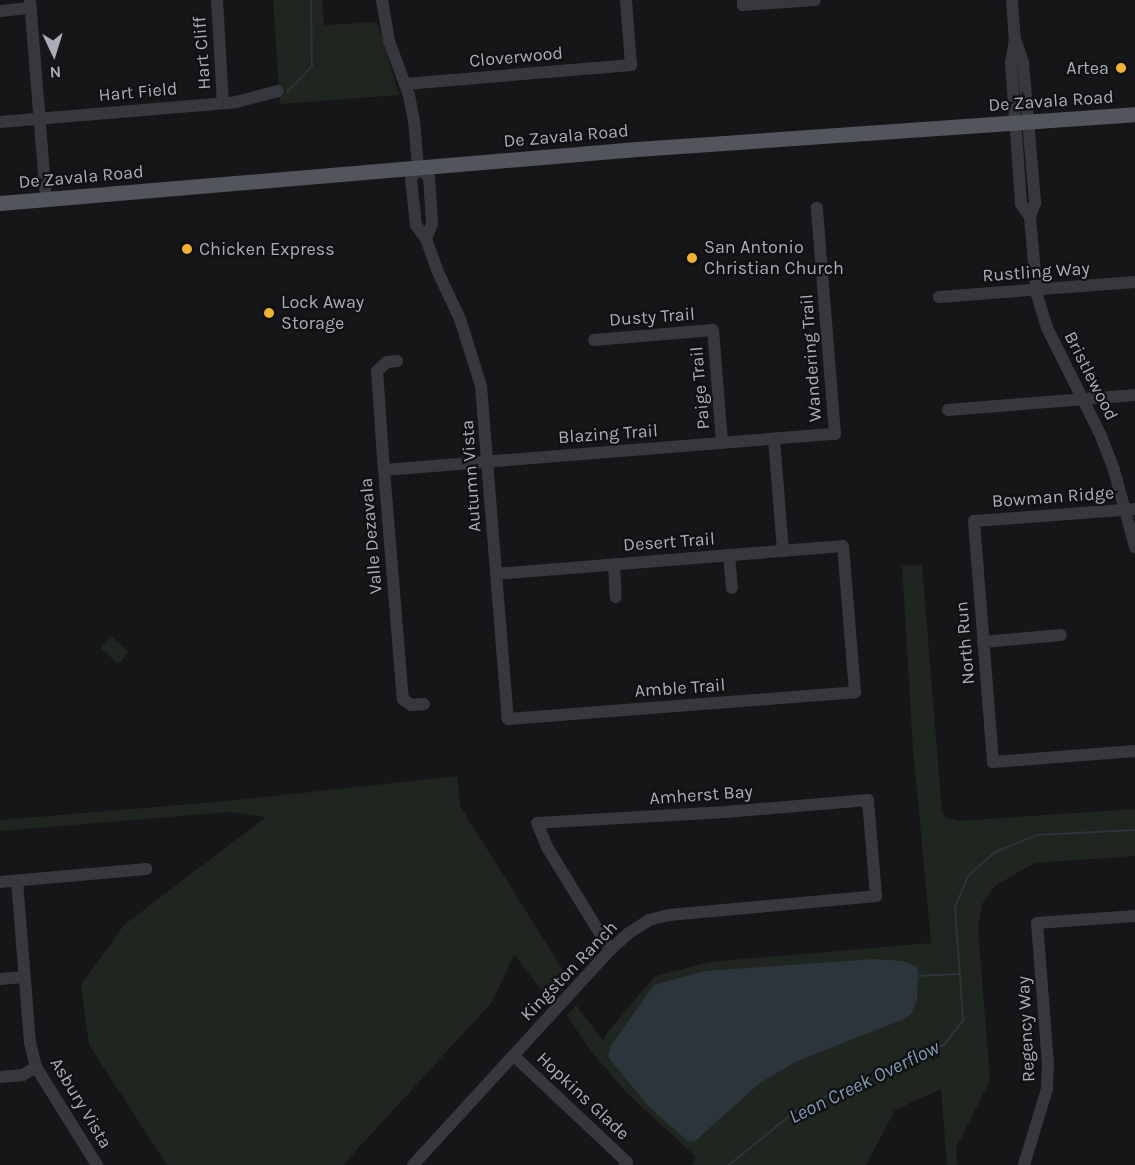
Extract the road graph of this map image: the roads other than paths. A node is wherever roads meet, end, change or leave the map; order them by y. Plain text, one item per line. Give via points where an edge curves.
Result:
1 (216, 0) edge
2 (382, 0) edge
3 (626, 0) edge
4 (815, 0) edge
5 (1012, 0) edge
6 (743, 3) edge
7 (30, 4) edge
8 (0, 11) edge
9 (405, 84) junction
10 (278, 91) dead end
11 (223, 103) junction
12 (1135, 114) edge
13 (39, 118) junction
14 (0, 122) edge
15 (1022, 122) junction
16 (418, 168) junction
17 (46, 200) junction
18 (0, 203) edge
19 (817, 208) dead end
20 (426, 239) junction
21 (1135, 282) edge
22 (1037, 290) junction
23 (939, 297) dead end
24 (713, 330) joint
25 (594, 339) dead end
26 (397, 361) dead end
27 (1135, 395) edge
28 (1082, 399) junction
29 (948, 410) dead end
30 (835, 434) joint
31 (774, 439) junction
32 (722, 443) junction
33 (488, 461) junction
34 (384, 470) junction
35 (1130, 509) edge
36 (974, 521) joint
37 (1135, 547) edge
38 (783, 551) junction
39 (729, 555) junction
40 (614, 564) junction
41 (497, 574) junction
42 (732, 588) dead end
43 (616, 597) dead end
44 (1061, 635) dead end
45 (983, 642) junction
46 (855, 692) joint
47 (424, 704) dead end
48 (508, 719) joint
49 (1135, 752) edge
50 (146, 869) dead end
51 (17, 881) junction
52 (0, 882) edge
53 (876, 896) joint
54 (1135, 916) edge
55 (610, 950) junction
56 (24, 977) junction
57 (0, 979) edge
58 (514, 1056) junction
59 (36, 1067) junction
60 (0, 1077) edge
61 (95, 1162) edge
62 (626, 1164) edge
63 (81, 1165) edge
64 (413, 1165) edge
65 (1024, 1165) edge

1 - 11 street, Hart Cliff
2 - 9 street, Autumn Vista via 389,41
3 - 9 street, Cloverwood via 631,65
4 - 6 street
5 - 15 street, Bristlewood via 1015,39 1023,62
7 - 8 street
7 - 13 street
9 - 16 street, Autumn Vista via 414,120
10 - 11 street, Hart Field
11 - 13 street, Hart Field
12 - 15 main road, De Zavala Road
13 - 14 street, Hart Field
13 - 17 street
15 - 16 main road, De Zavala Road
15 - 22 street, Bristlewood via 1035,203 1030,217
16 - 17 main road, De Zavala Road
16 - 20 street, Autumn Vista via 411,179 416,225
16 - 20 street, Autumn Vista via 429,177 432,224
17 - 18 main road, De Zavala Road
19 - 30 street, Wandering Trail
20 - 33 street, Autumn Vista via 477,367
21 - 22 street, Rustling Way
22 - 23 street, Rustling Way
22 - 28 street, Bristlewood via 1047,328
24 - 25 street, Dusty Trail
24 - 32 street, Paige Trail
26 - 34 street, Valle Dezavala via 387,362 377,371
27 - 28 street
28 - 29 street
28 - 35 street, Bristlewood
30 - 31 street, Blazing Trail
31 - 32 street, Blazing Trail
31 - 38 street
32 - 33 street, Blazing Trail
33 - 34 street, Blazing Trail
33 - 41 street, Autumn Vista
34 - 47 street, Valle Dezavala via 403,699 411,705
35 - 36 street, Bowman Ridge
35 - 37 street, Bristlewood
36 - 45 street, North Run
38 - 39 street, Desert Trail
38 - 46 street, Desert Trail via 843,546
39 - 40 street, Desert Trail
39 - 42 street
40 - 41 street, Desert Trail
40 - 43 street
41 - 48 street, Autumn Vista
44 - 45 street
45 - 49 street, North Run via 993,762
46 - 48 street, Amble Trail
50 - 51 street
51 - 52 street
51 - 56 street, Asbury Vista
53 - 55 street, Kingston Ranch via 669,915 649,920
53 - 55 street, Amherst Bay via 868,800 537,823 546,847
54 - 65 street, Regency Way via 1037,923 1047,1089
55 - 58 street, Kingston Ranch
56 - 57 street
56 - 59 street, Asbury Vista
58 - 62 street, Hopkins Glade
58 - 64 street, Kingston Ranch
59 - 60 street via 23,1075
59 - 61 street, Asbury Vista
61 - 63 street

